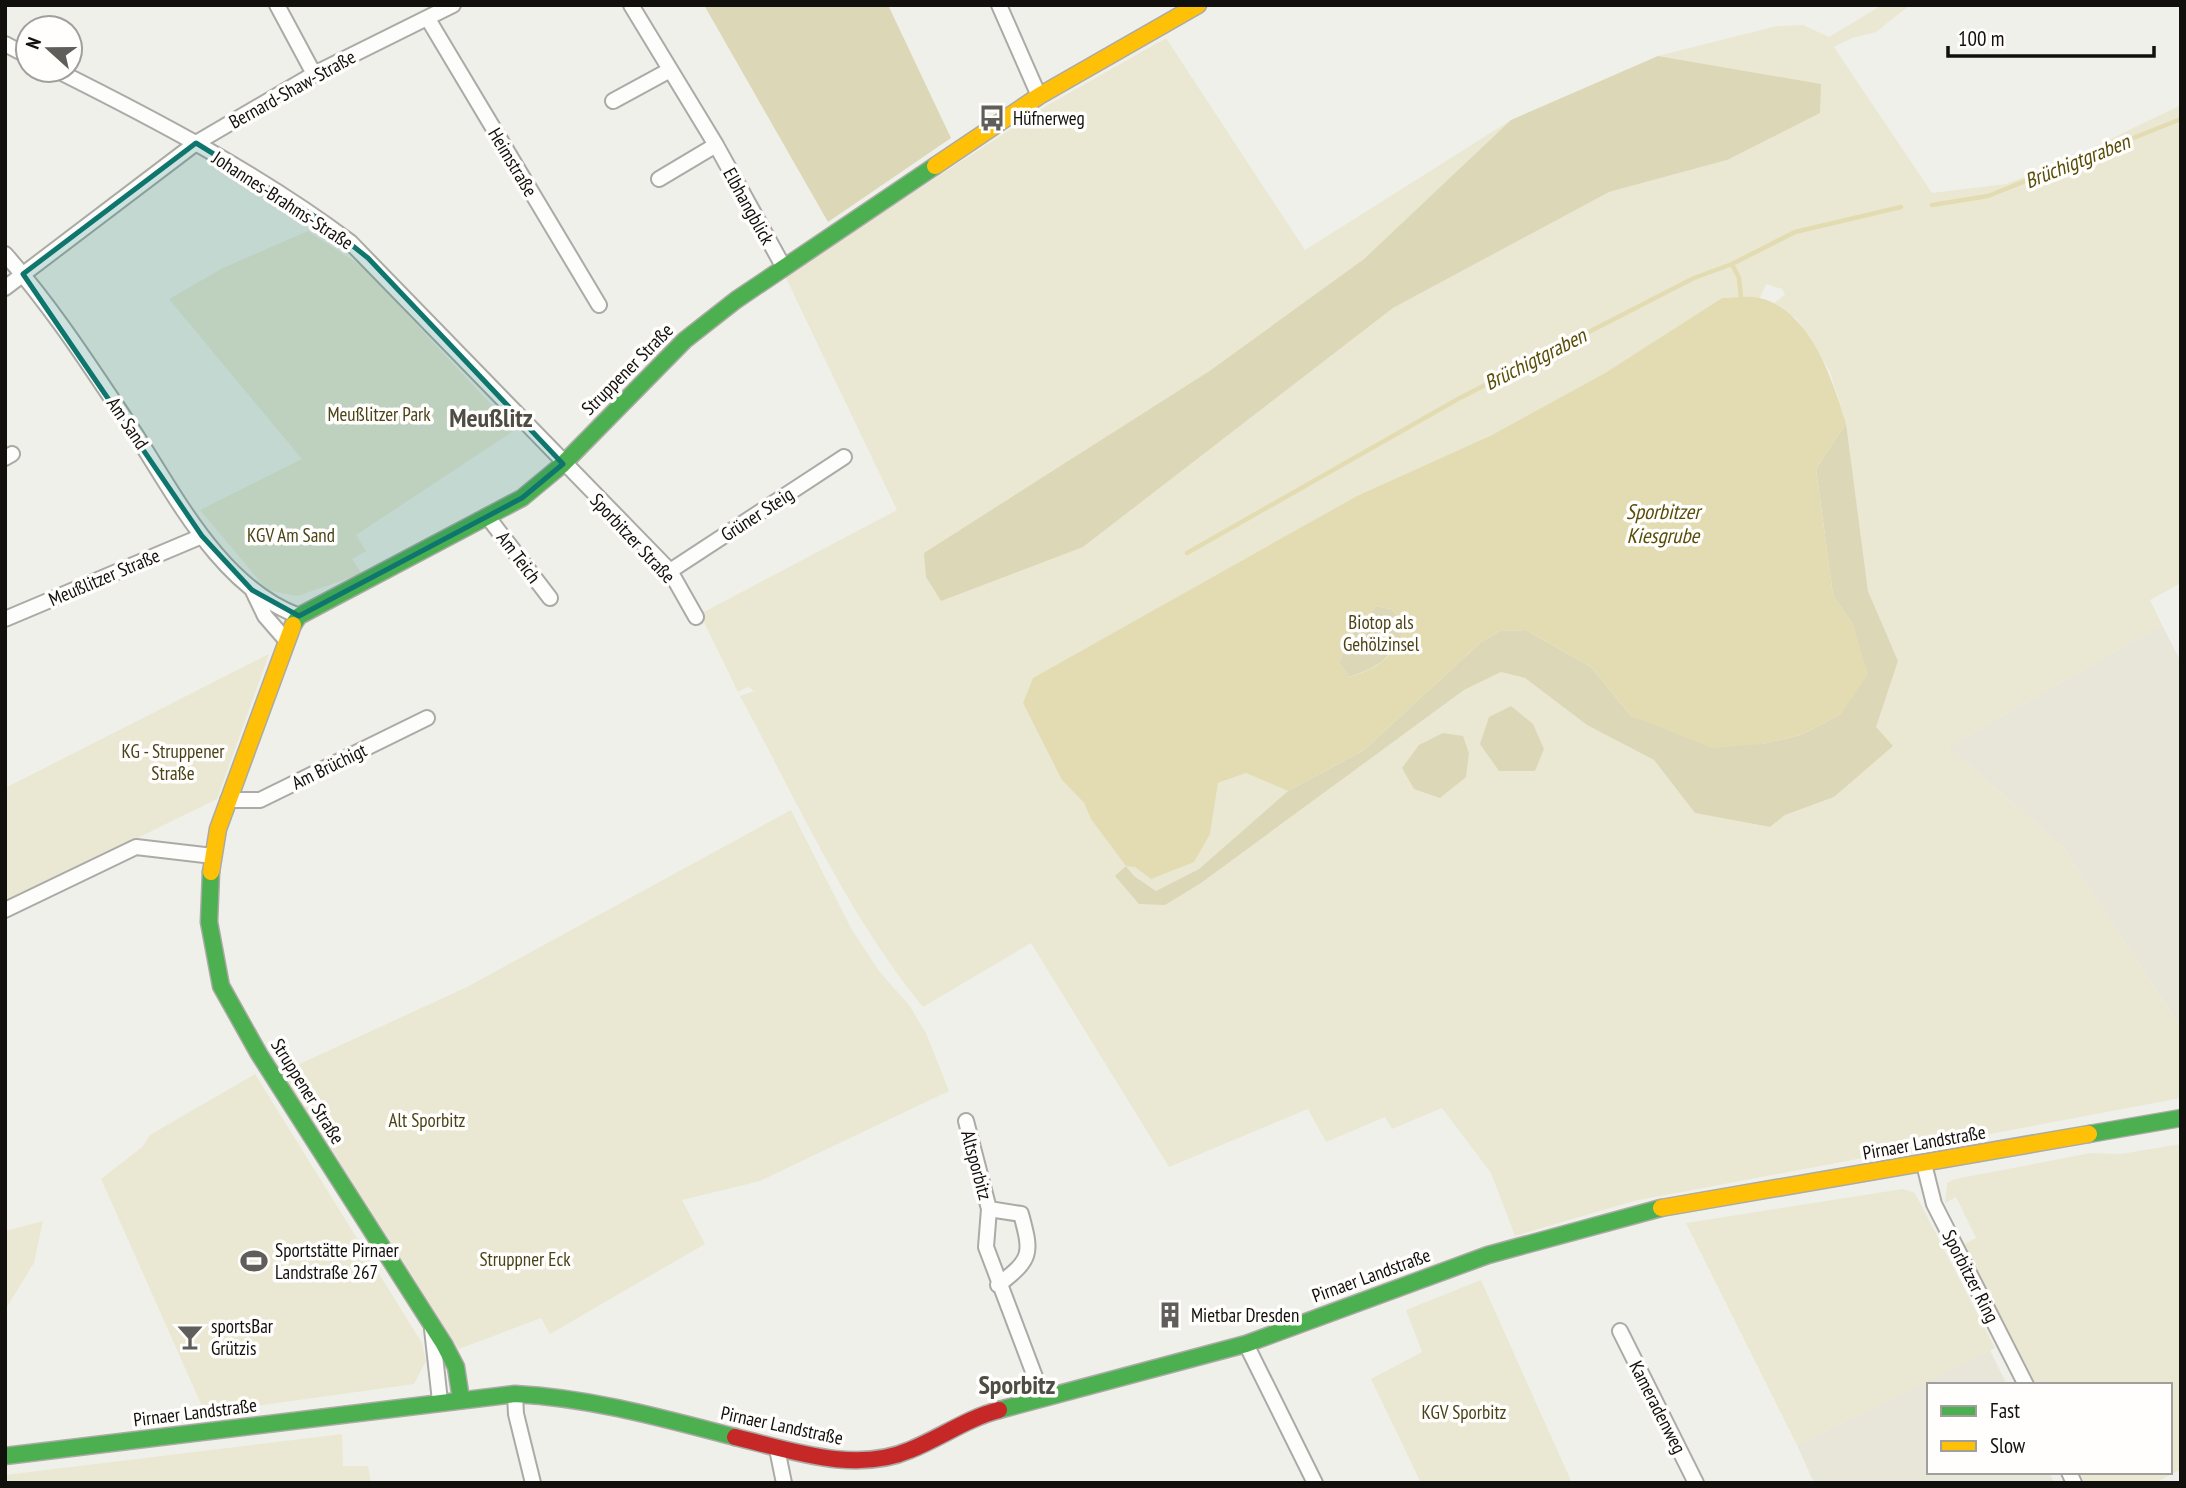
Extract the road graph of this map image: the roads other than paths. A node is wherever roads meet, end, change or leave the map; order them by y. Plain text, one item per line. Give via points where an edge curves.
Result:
1 (277, 5) edge
2 (631, 5) edge
3 (999, 5) edge
4 (1198, 5) edge
5 (447, 7) edge
6 (428, 19) junction
7 (670, 70) junction
8 (314, 74) junction
9 (84, 84) edge
10 (1039, 96) junction
11 (613, 101) dead end
12 (196, 143) junction
13 (716, 145) junction
14 (659, 179) dead end
15 (5, 254) edge
16 (783, 266) junction
17 (23, 274) junction
18 (5, 289) edge
19 (599, 305) dead end
20 (844, 457) dead end
21 (563, 464) junction
22 (487, 516) junction
23 (202, 536) junction
24 (670, 572) junction
25 (252, 590) junction
26 (550, 598) dead end
27 (299, 616) junction
28 (696, 617) dead end
29 (5, 619) edge
30 (285, 639) junction
31 (427, 718) dead end
32 (228, 800) junction
33 (213, 856) junction
34 (5, 910) edge
35 (2181, 1118) edge
36 (965, 1121) dead end
37 (1924, 1164) junction
38 (989, 1209) junction
39 (998, 1285) junction
40 (432, 1328) junction
41 (1620, 1331) dead end
42 (1246, 1344) junction
43 (2025, 1383) edge
44 (515, 1394) junction
45 (1044, 1398) junction
46 (461, 1399) junction
47 (440, 1401) junction
48 (777, 1448) junction
49 (5, 1456) edge
50 (533, 1483) edge
51 (784, 1483) edge
52 (1315, 1483) edge
53 (1696, 1483) edge

1 - 8 street
2 - 7 street, Elbhangblick
3 - 10 street
4 - 10 street, Struppener Straße
5 - 6 street, Bernard-Shaw-Straße
6 - 8 street, Bernard-Shaw-Straße
6 - 19 street, Heimstraße
7 - 11 street
7 - 13 street, Elbhangblick
8 - 12 street, Bernard-Shaw-Straße
9 - 12 street, Johannes-Brahms-Straße
10 - 16 street, Struppener Straße
12 - 17 street, Bernard-Shaw-Straße
12 - 21 street, Johannes-Brahms-Straße via 319,219 368,258
13 - 14 street, Elbhangblick
13 - 16 street, Elbhangblick
15 - 17 street, Am Sand
16 - 21 street, Struppener Straße via 685,340
17 - 18 street, Bernard-Shaw-Straße
17 - 23 street, Am Sand via 49,304
20 - 24 street, Grüner Steig
21 - 22 street, Struppener Straße via 522,498
21 - 24 street, Sporbitzer Straße
22 - 26 street, Am Teich
22 - 27 street, Struppener Straße
23 - 25 street, Am Sand
23 - 29 street, Meußlitzer Straße
24 - 28 street, Sporbitzer Straße
25 - 27 street, Am Sand via 279,609
25 - 30 street, Am Sand
27 - 30 street, Struppener Straße
30 - 32 street, Struppener Straße
31 - 32 street, Am Brüchigt via 260,800
32 - 33 street, Struppener Straße
33 - 34 street via 136,847
33 - 40 street, Struppener Straße via 209,922 221,986
35 - 37 street, Pirnaer Landstraße
36 - 38 street, Altsporbitz
37 - 42 street, Pirnaer Landstraße via 1638,1212 1488,1255
37 - 43 street, Sporbitzer Ring via 1934,1203
38 - 39 street, Altsporbitz via 986,1247
38 - 39 street, Altsporbitz via 1021,1214 1030,1247 1020,1268
39 - 45 street, Altsporbitz
40 - 46 street, Struppener Straße via 456,1367
40 - 47 street, Struppener Straße
41 - 53 street, Kameradenweg
42 - 45 street, Pirnaer Landstraße
42 - 52 street
44 - 46 street, Pirnaer Landstraße
44 - 48 street, Pirnaer Landstraße via 611,1405
44 - 50 street
45 - 48 street, Pirnaer Landstraße via 991,1412 907,1452 869,1460 816,1457
46 - 47 street, Pirnaer Landstraße
47 - 49 street, Pirnaer Landstraße
48 - 51 street

